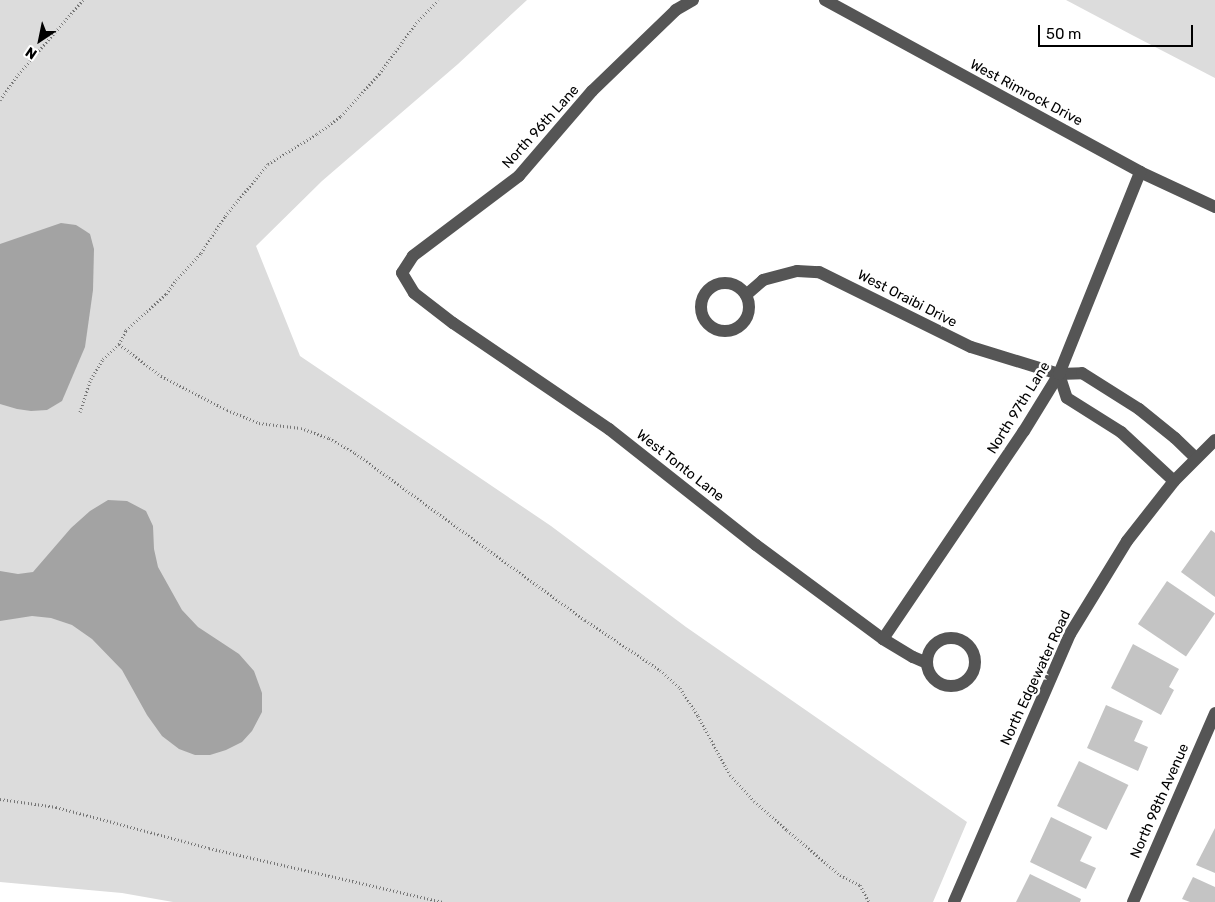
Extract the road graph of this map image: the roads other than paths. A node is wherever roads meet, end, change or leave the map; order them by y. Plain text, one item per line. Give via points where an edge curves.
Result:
1 (693, 0) edge
2 (825, 0) edge
3 (1140, 172) junction
4 (1215, 207) edge
5 (414, 293) joint
6 (746, 295) dead end
7 (1059, 374) junction
8 (1215, 440) edge
9 (1196, 458) junction
10 (1174, 481) junction
11 (883, 638) junction
12 (927, 663) dead end
13 (1215, 713) edge
14 (954, 902) edge
15 (1133, 902) edge

1 - 5 street, North 96th Lane via 676,10 592,91 520,176 413,256 402,273
2 - 3 street, West Rimrock Drive
3 - 4 street, West Rimrock Drive
3 - 7 street, North 97th Lane
5 - 11 street, West Tonto Lane via 452,323 609,428 756,545
6 - 7 street, West Oraibi Drive via 763,280 797,271 819,272 971,347
7 - 9 street, West Oraibi Drive via 1082,373 1112,391 1175,438
7 - 10 street via 1067,398 1120,432
7 - 11 street, North 97th Lane
8 - 9 street, North Edgewater Road
9 - 10 street, North Edgewater Road
10 - 14 street, North Edgewater Road via 1127,541 1070,634
11 - 12 street, West Tonto Lane
13 - 15 street, North 98th Avenue

